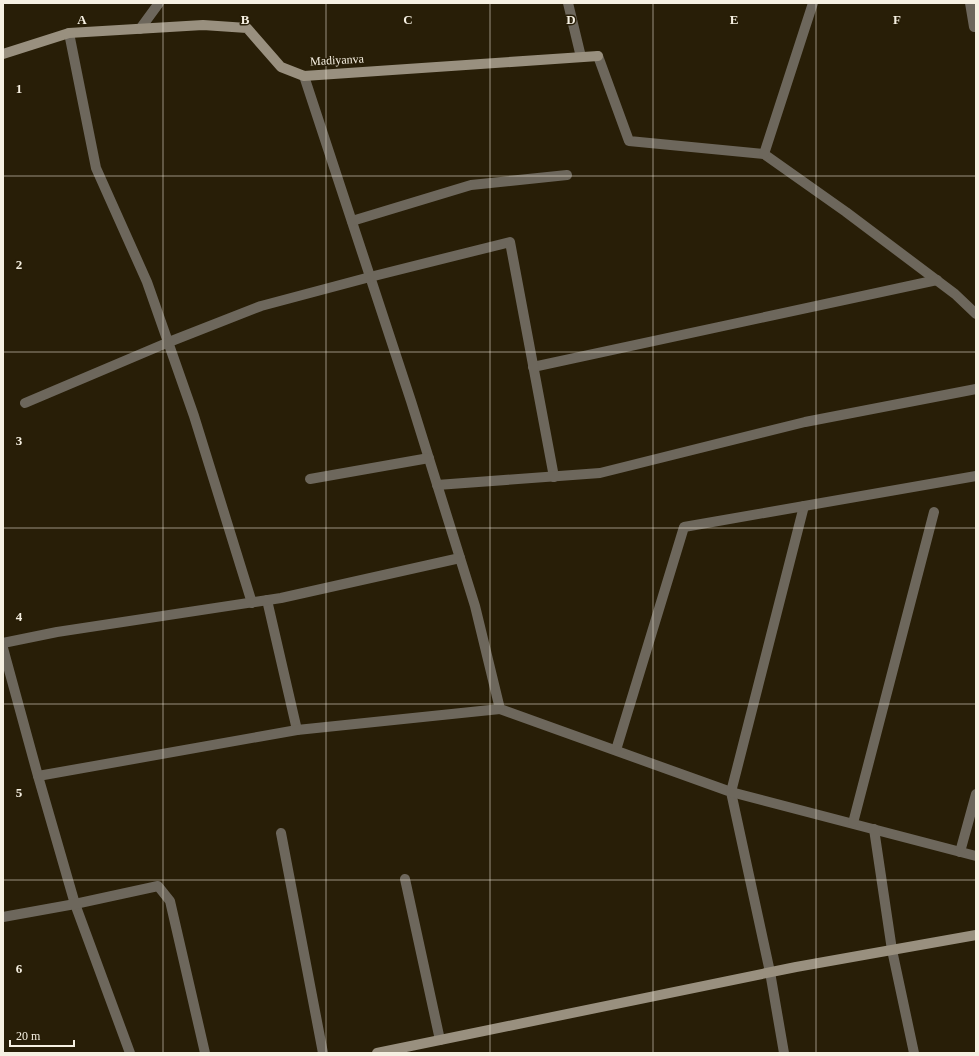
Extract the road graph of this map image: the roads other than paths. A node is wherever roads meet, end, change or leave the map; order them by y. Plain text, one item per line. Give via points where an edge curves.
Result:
1 (159, 3) edge
2 (568, 3) edge
3 (813, 3) edge
4 (970, 3) edge
5 (974, 27) dead end
6 (140, 29) junction
7 (69, 34) junction
8 (3, 54) edge
9 (581, 57) junction
10 (304, 76) junction
11 (764, 154) junction
12 (567, 175) dead end
13 (352, 221) junction
14 (370, 277) junction
15 (937, 280) junction
16 (976, 314) edge
17 (169, 342) junction
18 (533, 367) junction
19 (976, 388) edge
20 (25, 403) dead end
21 (429, 458) junction
22 (976, 476) edge
23 (554, 477) junction
24 (310, 479) dead end
25 (438, 486) junction
26 (804, 506) junction
27 (934, 512) dead end
28 (460, 558) junction
29 (268, 600) junction
30 (252, 603) junction
31 (3, 643) edge
32 (3, 648) edge
33 (500, 709) junction
34 (297, 730) junction
35 (616, 750) junction
36 (38, 776) junction
37 (731, 792) junction
38 (976, 794) edge
39 (853, 823) junction
40 (874, 829) junction
41 (281, 833) dead end
42 (960, 852) junction
43 (976, 856) edge
44 (405, 879) dead end
45 (75, 904) junction
46 (3, 918) edge
47 (976, 936) edge
48 (892, 950) junction
49 (770, 972) junction
50 (440, 1040) junction
51 (130, 1053) edge
52 (204, 1053) edge
53 (322, 1053) edge
54 (377, 1053) edge
55 (784, 1053) edge
56 (914, 1053) edge

1 - 6 street
2 - 9 street
3 - 11 street
4 - 5 street
6 - 7 street, Madiyanva
6 - 10 street, Madiyanva via 203,25 247,28 281,67
7 - 8 street, Madiyanva
7 - 17 street via 96,168 147,282
9 - 10 street, Madiyanva
9 - 11 street, Madiyanva via 598,56 629,141
10 - 13 street
11 - 15 street
12 - 13 street via 471,185
13 - 14 street
14 - 17 street via 261,306
14 - 18 street via 510,242
14 - 21 street
15 - 16 street
15 - 18 street
17 - 20 street
17 - 30 street
18 - 23 street
19 - 23 street via 805,422 600,473
21 - 24 street
21 - 25 street
22 - 26 street
23 - 25 street
25 - 28 street
26 - 35 street via 684,527
26 - 37 street
27 - 39 street
28 - 29 street
28 - 33 street via 475,606
29 - 30 street
29 - 34 street
30 - 31 street via 57,632
32 - 36 street
33 - 34 street
33 - 35 street
34 - 36 street
35 - 37 street
36 - 45 street
37 - 39 street
37 - 49 street
38 - 42 street
39 - 40 street
40 - 42 street
40 - 48 street
41 - 53 street
42 - 43 street
44 - 50 street
45 - 46 street
45 - 51 street
45 - 52 street via 158,886 170,902
47 - 48 street
48 - 49 street
48 - 56 street
49 - 50 street
49 - 55 street
50 - 54 street

